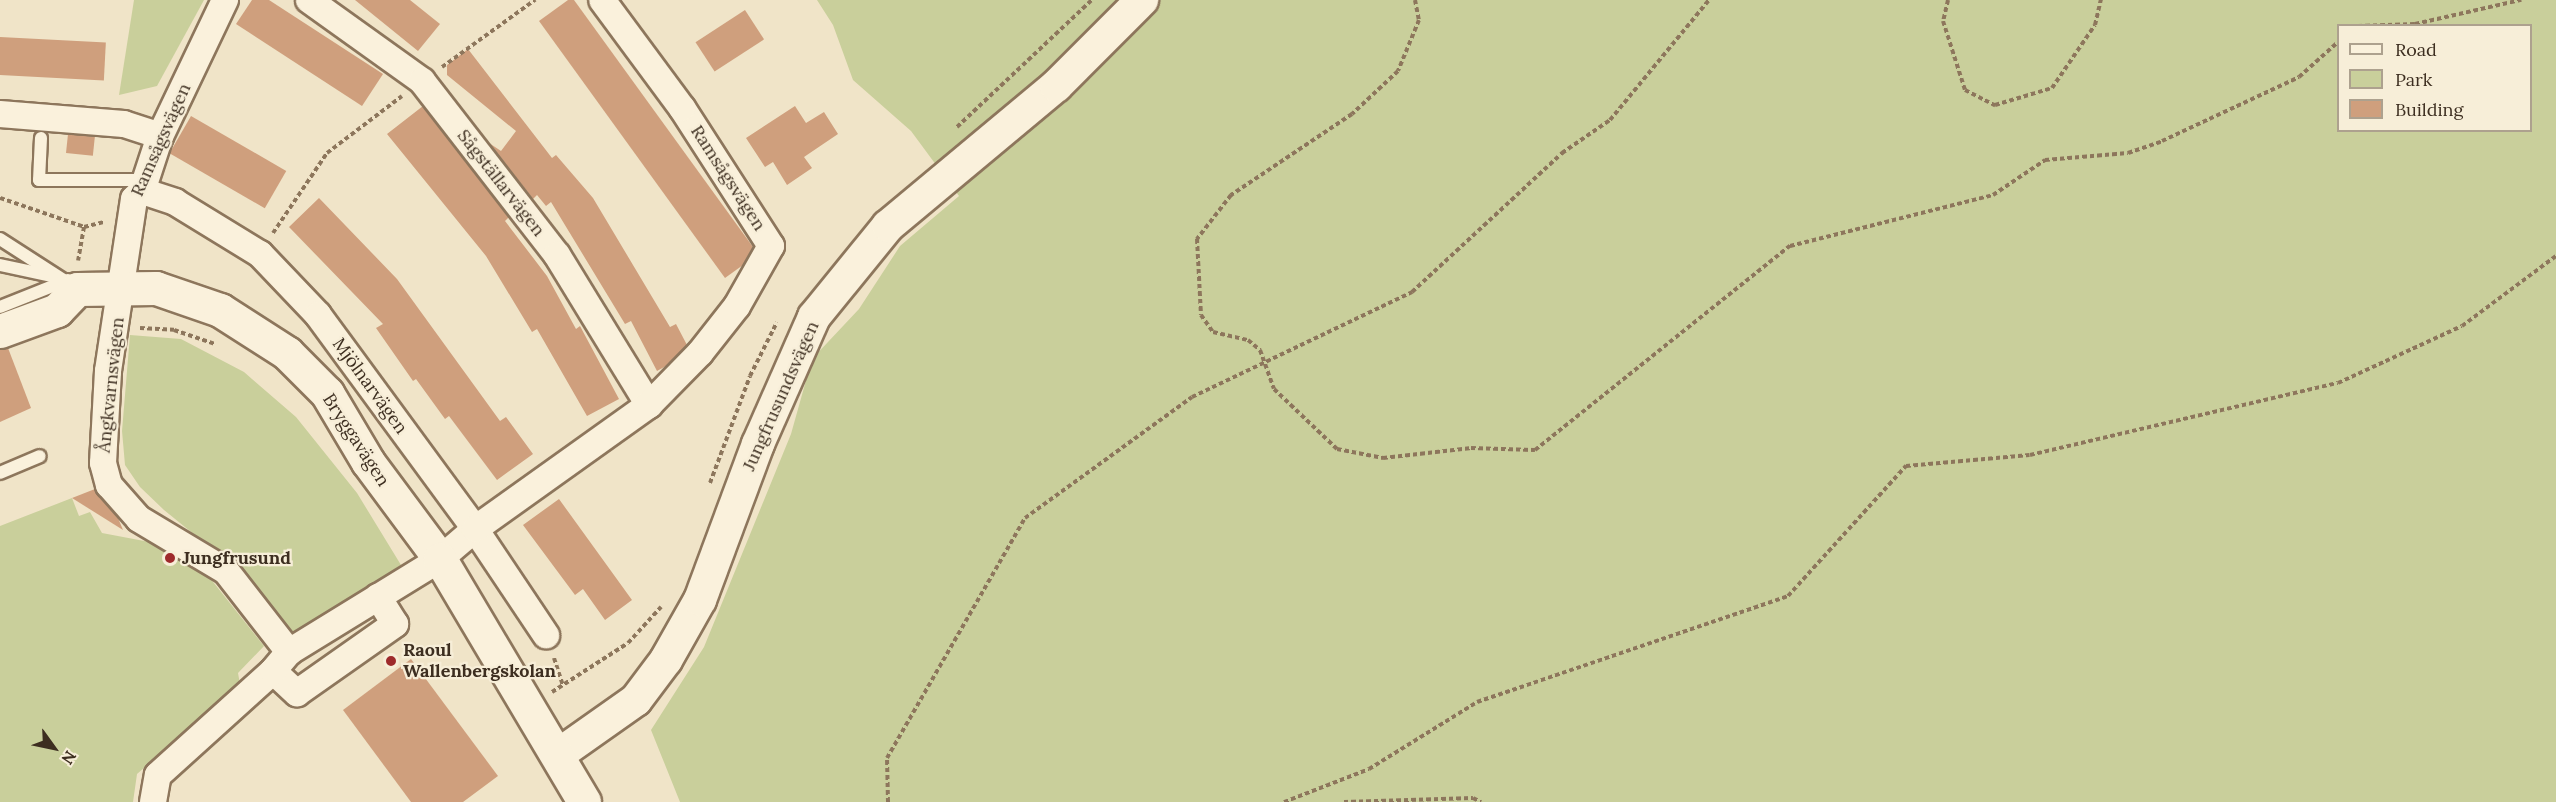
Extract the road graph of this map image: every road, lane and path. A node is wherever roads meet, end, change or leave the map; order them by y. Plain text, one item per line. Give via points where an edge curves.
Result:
1 (225, 0) edge
2 (309, 0) edge
3 (535, 0) edge
4 (602, 0) edge
5 (1142, 0) edge
6 (1415, 0) edge
7 (1709, 0) edge
8 (1948, 0) edge
9 (2101, 0) edge
10 (2522, 0) edge
11 (2415, 24) edge
12 (2337, 43) edge
13 (422, 81) junction
14 (0, 114) edge
15 (160, 135) junction
16 (41, 138) dead end
17 (144, 185) junction
18 (0, 198) edge
19 (0, 239) edge
20 (260, 254) junction
21 (2556, 256) edge
22 (0, 265) edge
23 (74, 276) junction
24 (122, 287) junction
25 (0, 307) edge
26 (115, 328) junction
27 (0, 331) edge
28 (219, 346) dead end
29 (1264, 363) junction
30 (649, 405) junction
31 (40, 456) dead end
32 (0, 473) edge
33 (475, 530) junction
34 (440, 559) junction
35 (378, 597) junction
36 (546, 635) dead end
37 (281, 662) junction
38 (558, 755) junction
39 (153, 802) edge
40 (584, 802) edge
41 (888, 802) edge
42 (1284, 802) edge
43 (1344, 802) edge
44 (1481, 802) edge

1 - 15 street, Ramsågsvägen
2 - 13 street, Sågställarvägen
3 - 13 path
4 - 30 street, Ramsågsvägen via 682,108 771,246 737,306 700,353
5 - 38 street, Jungfrusundsvägen via 1056,86 888,226 814,317 758,444 700,600 666,660 636,700
6 - 29 path via 1419,20 1398,71 1352,114 1231,195 1197,239 1201,315 1213,332 1248,340 1260,351
7 - 29 path via 1610,120 1562,153 1412,292
8 - 9 path via 1943,21 1965,90 1995,105 2052,87 2095,25
10 - 11 path
12 - 29 path via 2299,77 2162,141 2128,153 2045,160 1993,195 1790,246 1535,450 1471,448 1383,458 1337,450 1274,390
13 - 20 path via 327,153
13 - 30 street, Sågställarvägen via 557,255
14 - 15 street via 124,124
15 - 17 street, Ramsågsvägen
16 - 17 lane via 39,180
17 - 20 street, Mjölnarvägen
17 - 24 street, Ramsågsvägen via 134,200
18 - 23 path via 84,227
19 - 23 lane
20 - 33 street, Mjölnarvägen via 318,315
21 - 42 path via 2462,326 2338,383 2030,456 1906,466 1788,596 1477,702 1369,769
22 - 23 lane
23 - 24 main road, Bryggavägen
23 - 25 lane
23 - 27 main road via 57,310
24 - 26 street, Ångkvarnsvägen
24 - 34 main road, Bryggavägen via 156,288 190,297 244,322 286,353 327,393 368,462
26 - 28 path via 174,330
26 - 37 street, Ångkvarnsvägen via 103,463 109,485 139,519 226,571
29 - 41 path via 1192,397 1025,518 887,758
30 - 33 street, Ramsågsvägen
31 - 32 lane
33 - 34 street, Ramsågsvägen
33 - 36 street, Mjölnarvägen
34 - 35 street
34 - 38 main road, Bryggavägen
35 - 37 street
35 - 37 street, Ångkvarnsvägen via 395,624 297,693
37 - 39 street via 158,775
38 - 40 main road, Bryggavägen
43 - 44 path via 1473,798

